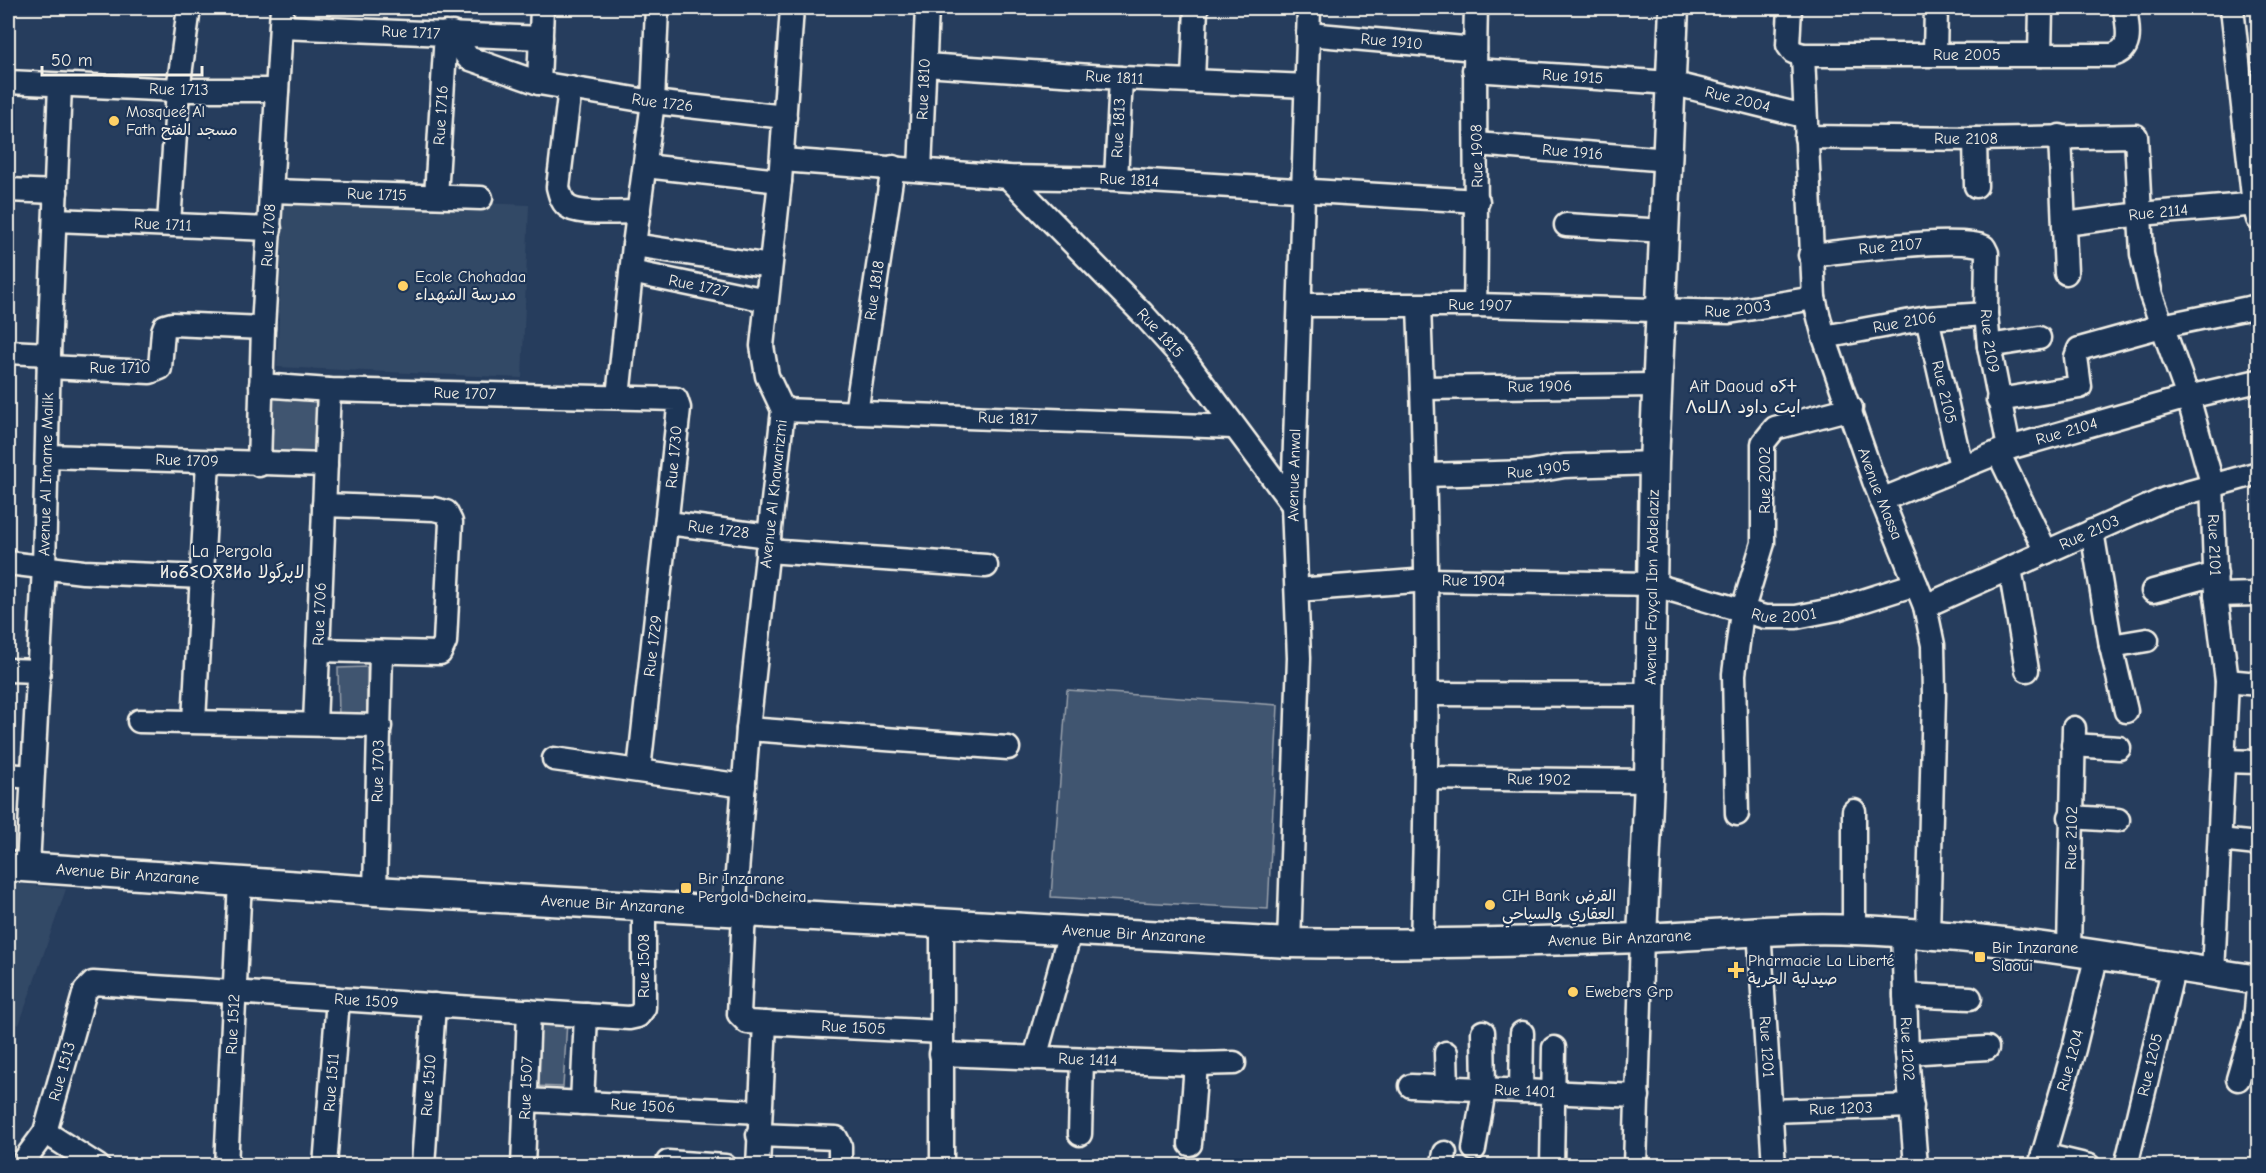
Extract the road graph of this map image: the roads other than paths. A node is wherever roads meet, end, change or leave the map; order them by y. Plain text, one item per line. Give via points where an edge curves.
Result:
1 (189, 8) edge
2 (542, 8) edge
3 (657, 8) edge
4 (786, 8) edge
5 (927, 8) edge
6 (1196, 8) edge
7 (1309, 8) edge
8 (1476, 8) edge
9 (1674, 8) edge
10 (1790, 8) edge
11 (1936, 8) edge
12 (2041, 8) edge
13 (2125, 8) edge
14 (2232, 8) edge
15 (281, 17) edge
16 (449, 33) junction
17 (1308, 34) junction
18 (541, 38) junction
19 (1935, 54) junction
20 (1803, 55) junction
21 (2040, 55) junction
22 (1474, 60) junction
23 (925, 65) junction
24 (1121, 78) junction
25 (1193, 80) junction
26 (8, 82) edge
27 (539, 83) junction
28 (1671, 83) junction
29 (60, 85) junction
30 (1306, 86) junction
31 (570, 88) junction
32 (178, 90) junction
33 (277, 90) junction
34 (653, 102) junction
35 (785, 117) junction
36 (1805, 126) junction
37 (2128, 134) joint
38 (2060, 136) junction
39 (1975, 139) junction
40 (1477, 144) junction
41 (1668, 160) junction
42 (645, 166) junction
43 (893, 167) junction
44 (781, 170) junction
45 (920, 170) junction
46 (1008, 177) junction
47 (1116, 179) junction
48 (1976, 186) dead end
49 (8, 190) edge
50 (1303, 190) junction
51 (272, 191) junction
52 (56, 192) junction
53 (436, 196) junction
54 (481, 198) dead end
55 (1478, 201) junction
56 (2257, 209) edge
57 (639, 212) junction
58 (2140, 214) junction
59 (55, 220) junction
60 (169, 223) junction
61 (2065, 224) junction
62 (1566, 225) dead end
63 (270, 229) junction
64 (1665, 231) junction
65 (1971, 243) joint
66 (634, 245) junction
67 (1810, 255) junction
68 (770, 266) junction
69 (632, 272) junction
70 (2066, 273) dead end
71 (1814, 298) junction
72 (766, 300) junction
73 (1300, 305) junction
74 (1475, 305) junction
75 (1419, 306) junction
76 (2259, 306) edge
77 (1662, 311) junction
78 (1986, 314) junction
79 (1927, 318) junction
80 (2162, 326) junction
81 (263, 328) junction
82 (1824, 337) junction
83 (2039, 338) dead end
84 (1989, 346) junction
85 (8, 352) edge
86 (49, 360) junction
87 (2259, 381) edge
88 (261, 385) junction
89 (1657, 385) junction
90 (1423, 388) junction
91 (329, 390) junction
92 (618, 397) junction
93 (2188, 398) junction
94 (669, 399) joint
95 (1998, 400) junction
96 (1851, 408) junction
97 (783, 410) junction
98 (856, 413) junction
99 (1233, 427) junction
100 (2003, 450) junction
101 (47, 456) junction
102 (208, 462) junction
103 (1654, 463) junction
104 (259, 465) junction
105 (326, 465) junction
106 (1961, 466) junction
107 (2259, 473) edge
108 (1425, 475) junction
109 (2212, 483) junction
110 (1881, 500) junction
111 (324, 505) junction
112 (1293, 505) junction
113 (668, 523) junction
114 (2092, 531) junction
115 (768, 544) junction
116 (2046, 552) junction
117 (8, 563) edge
118 (986, 566) dead end
119 (44, 567) junction
120 (2010, 568) junction
121 (203, 577) junction
122 (1428, 580) junction
123 (1652, 584) junction
124 (1916, 584) junction
125 (2216, 585) junction
126 (1297, 590) junction
127 (2153, 591) dead end
128 (2259, 594) edge
129 (1924, 606) junction
130 (1742, 612) junction
131 (2147, 640) dead end
132 (2111, 646) junction
133 (318, 650) junction
134 (381, 652) junction
135 (8, 670) edge
136 (2027, 670) dead end
137 (39, 671) junction
138 (2227, 681) junction
139 (2259, 684) edge
140 (1428, 694) junction
141 (1650, 695) junction
142 (2126, 711) dead end
143 (139, 721) dead end
144 (194, 721) junction
145 (315, 724) junction
146 (380, 726) junction
147 (748, 729) junction
148 (1008, 748) dead end
149 (2119, 748) dead end
150 (554, 759) dead end
151 (2223, 761) junction
152 (2259, 762) edge
153 (639, 770) junction
154 (8, 776) edge
155 (31, 777) junction
156 (1428, 778) junction
157 (1649, 781) junction
158 (744, 786) junction
159 (1854, 811) dead end
160 (1737, 814) dead end
161 (2070, 817) junction
162 (2118, 820) dead end
163 (2220, 840) junction
164 (2257, 844) dead end
165 (18, 866) edge
166 (240, 881) junction
167 (375, 891) junction
168 (644, 906) junction
169 (739, 913) junction
170 (942, 925) junction
171 (1759, 929) junction
172 (1854, 930) junction
173 (1070, 932) junction
174 (1916, 933) junction
175 (1642, 938) junction
176 (1289, 943) junction
177 (1422, 945) junction
178 (2069, 949) junction
179 (2097, 954) junction
180 (2174, 966) junction
181 (2213, 973) junction
182 (2259, 980) edge
183 (104, 982) joint
184 (2259, 988) edge
185 (235, 992) junction
186 (1905, 995) junction
187 (1970, 998) dead end
188 (338, 999) junction
189 (434, 1005) junction
190 (529, 1011) junction
191 (586, 1015) junction
192 (629, 1018) joint
193 (765, 1023) junction
194 (1483, 1032) dead end
195 (1522, 1033) dead end
196 (941, 1043) junction
197 (1554, 1048) dead end
198 (1986, 1048) dead end
199 (1446, 1053) dead end
200 (1907, 1053) junction
201 (1035, 1058) junction
202 (1082, 1060) junction
203 (1234, 1063) dead end
204 (1197, 1064) junction
205 (2238, 1079) dead end
206 (1411, 1086) dead end
207 (1447, 1088) junction
208 (1484, 1090) junction
209 (1521, 1091) junction
210 (1552, 1092) junction
211 (1638, 1096) junction
212 (526, 1100) junction
213 (582, 1103) junction
214 (1912, 1106) junction
215 (1771, 1111) junction
216 (760, 1112) junction
217 (45, 1132) junction
218 (1080, 1134) dead end
219 (758, 1135) junction
220 (1190, 1144) dead end
221 (1474, 1149) dead end
222 (2042, 1160) edge
223 (668, 1162) dead end
224 (20, 1166) edge
225 (98, 1166) edge
226 (226, 1166) edge
227 (325, 1166) edge
228 (423, 1166) edge
229 (523, 1166) edge
230 (725, 1166) edge
231 (758, 1166) edge
232 (840, 1166) edge
233 (942, 1166) edge
234 (1552, 1166) edge
235 (1635, 1166) edge
236 (1774, 1166) edge
237 (1916, 1166) edge
238 (2089, 1166) edge
239 (2126, 1166) edge

1 - 32 street
2 - 18 street
3 - 34 street
4 - 35 street, Avenue Al Khawarizmi
5 - 23 street, Rue 1810
6 - 25 street
7 - 17 street, Avenue Anwal
8 - 22 street, Rue 1908
9 - 28 street, Avenue Fayçal Ibn Abdelaziz
10 - 20 street via 1788,45 1793,52
11 - 19 street
12 - 21 street
13 - 21 street, Rue 2005 via 2128,43 2122,52
14 - 56 street
15 - 16 street, Rue 1717
15 - 33 street, Rue 1708
16 - 18 street, Rue 1717
16 - 27 street, Rue 1726 via 468,58
16 - 53 street, Rue 1716
17 - 22 street, Rue 1910
17 - 30 street, Avenue Anwal
18 - 27 street
19 - 20 street, Rue 2005
19 - 21 street, Rue 2005
20 - 36 street, Avenue Massa
22 - 28 street, Rue 1915
22 - 40 street, Rue 1908
23 - 24 street, Rue 1811
23 - 45 street, Rue 1810
24 - 25 street, Rue 1811
24 - 47 street, Rue 1813
25 - 30 street, Rue 1811
26 - 29 street, Rue 1713
27 - 31 street, Rue 1726
28 - 36 street, Rue 2004
28 - 41 street, Avenue Fayçal Ibn Abdelaziz
29 - 32 street, Rue 1713
29 - 52 street, Avenue Al Imame Malik
30 - 50 street, Avenue Anwal
31 - 34 street, Rue 1726
31 - 57 street via 558,187 561,200 570,208 581,210
32 - 33 street, Rue 1713
32 - 60 street
33 - 51 street, Rue 1708
34 - 35 street, Rue 1726
34 - 42 street
35 - 44 street, Avenue Al Khawarizmi
36 - 39 street, Rue 2108
36 - 67 street, Avenue Massa
37 - 38 street, Rue 2108
37 - 58 street, Rue 2101 via 2138,140
38 - 39 street, Rue 2108
38 - 61 street
39 - 48 street
40 - 41 street, Rue 1916
40 - 55 street, Rue 1908
41 - 64 street, Avenue Fayçal Ibn Abdelaziz
42 - 44 street
42 - 57 street
43 - 44 street, Rue 1814
43 - 45 street, Rue 1814
43 - 98 street, Rue 1818
44 - 68 street, Avenue Al Khawarizmi
45 - 46 street, Rue 1814
46 - 47 street, Rue 1814
46 - 99 street, Rue 1815 via 1174,347
47 - 50 street, Rue 1814
49 - 52 street
50 - 55 street, Rue 1814
50 - 73 street, Avenue Anwal
51 - 53 street, Rue 1715
51 - 63 street, Rue 1708
52 - 59 street, Avenue Al Imame Malik
53 - 54 street, Rue 1715
55 - 74 street, Rue 1908
56 - 58 street, Rue 2114
57 - 66 street
58 - 61 street, Rue 2114
58 - 80 street, Rue 2101 via 2142,254
59 - 60 street, Rue 1711
59 - 86 street, Avenue Al Imame Malik
60 - 63 street, Rue 1711
61 - 70 street
62 - 64 street
63 - 81 street, Rue 1708
64 - 77 street, Avenue Fayçal Ibn Abdelaziz
65 - 67 street, Rue 2107
65 - 78 street, Rue 2109 via 1984,247 1987,253
66 - 68 street
66 - 69 street
67 - 71 street, Avenue Massa
68 - 72 street, Avenue Al Khawarizmi
69 - 72 street, Rue 1727
69 - 92 street
71 - 77 street, Rue 2003 via 1730,312
71 - 82 street, Avenue Massa
72 - 97 street, Avenue Al Khawarizmi via 762,346 767,376
73 - 75 street, Rue 1907
73 - 112 street, Avenue Anwal
74 - 75 street, Rue 1907
74 - 77 street, Rue 1907
75 - 90 street
76 - 80 street
77 - 89 street, Avenue Fayçal Ibn Abdelaziz
78 - 79 street, Rue 2106
78 - 84 street, Rue 2109
79 - 82 street, Rue 2106
79 - 106 street, Rue 2105
80 - 93 street, Rue 2101
80 - 95 street via 2079,349 2076,357 2082,384 2076,389
81 - 86 street, Rue 1710 via 165,326 160,368 150,372
81 - 88 street, Rue 1708
82 - 96 street, Avenue Massa
83 - 84 street
84 - 95 street, Rue 2109
85 - 86 street
86 - 101 street, Avenue Al Imame Malik
87 - 93 street, Rue 2104
88 - 91 street, Rue 1707
88 - 104 street, Rue 1708
89 - 90 street, Rue 1906
89 - 103 street, Avenue Fayçal Ibn Abdelaziz
90 - 108 street
91 - 92 street, Rue 1707
91 - 105 street, Rue 1706
92 - 94 street, Rue 1707
93 - 100 street, Rue 2104
93 - 109 street, Rue 2101
94 - 113 street, Rue 1730 via 676,399 679,408
95 - 100 street, Rue 2109
96 - 110 street, Avenue Massa
96 - 130 street, Rue 2002 via 1775,428 1766,436 1763,543
97 - 98 street, Rue 1817
97 - 115 street, Avenue Al Khawarizmi
98 - 99 street, Rue 1817
99 - 112 street, Rue 1815
100 - 106 street, Rue 2104
100 - 116 street, Rue 2109
101 - 102 street, Rue 1709
101 - 119 street, Avenue Al Imame Malik
102 - 104 street, Rue 1709
102 - 121 street
103 - 108 street, Rue 1905
103 - 123 street, Avenue Fayçal Ibn Abdelaziz
104 - 105 street, Rue 1709
105 - 111 street, Rue 1706
106 - 110 street, Rue 2104
107 - 109 street, Rue 2103
108 - 122 street
109 - 114 street, Rue 2103
109 - 125 street, Rue 2101
110 - 124 street, Avenue Massa
111 - 133 street, Rue 1706
111 - 134 street via 434,509 450,515 443,649 432,654
112 - 126 street, Avenue Anwal
113 - 115 street, Rue 1728
113 - 153 street, Rue 1729
114 - 116 street, Rue 2103
114 - 132 street
115 - 118 street, Rue 1728
115 - 147 street, Avenue Al Khawarizmi
116 - 120 street, Rue 2103
117 - 119 street
119 - 121 street
119 - 137 street, Avenue Al Imame Malik
120 - 129 street, Rue 2103
120 - 136 street
121 - 144 street
122 - 123 street, Rue 1904
122 - 126 street, Rue 1904
122 - 140 street
123 - 130 street, Rue 2001
123 - 141 street, Avenue Fayçal Ibn Abdelaziz
124 - 129 street, Avenue Massa
124 - 130 street, Rue 2001 via 1796,618 1765,618
125 - 127 street
125 - 128 street
125 - 138 street, Rue 2101
126 - 176 street, Avenue Anwal via 1299,658
129 - 174 street, Avenue Massa via 1933,645 1934,695
130 - 160 street, Rue 2002 via 1734,674
131 - 132 street
132 - 142 street
133 - 134 street
133 - 145 street, Rue 1706
134 - 146 street, Rue 1703
135 - 137 street
137 - 155 street, Avenue Al Imame Malik
138 - 139 street
138 - 151 street, Rue 2101
140 - 141 street
140 - 156 street
141 - 157 street, Avenue Fayçal Ibn Abdelaziz
143 - 144 street
144 - 145 street
145 - 146 street
146 - 167 street, Rue 1703
147 - 148 street
147 - 158 street, Avenue Al Khawarizmi
149 - 161 street, Rue 2102 via 2073,736
150 - 153 street
151 - 152 street
151 - 163 street, Rue 2101
153 - 158 street
154 - 155 street
155 - 165 street, Avenue Al Imame Malik
156 - 157 street, Rue 1902
156 - 177 street
157 - 175 street, Avenue Fayçal Ibn Abdelaziz
158 - 169 street, Avenue Al Khawarizmi
159 - 172 street
161 - 162 street
161 - 178 street, Rue 2102
163 - 164 street
163 - 181 street, Rue 2101
165 - 166 street, Avenue Bir Anzarane
166 - 167 street, Avenue Bir Anzarane
166 - 185 street, Rue 1512
167 - 168 street, Avenue Bir Anzarane
168 - 169 street, Avenue Bir Anzarane
168 - 192 street, Rue 1508 via 644,1008 638,1016
169 - 170 street, Avenue Bir Anzarane
169 - 193 street, Rue 1505 via 739,1014 747,1022
170 - 173 street, Avenue Bir Anzarane
170 - 196 street
171 - 172 street, Avenue Bir Anzarane
171 - 175 street, Avenue Bir Anzarane
171 - 215 street, Rue 1201
172 - 174 street, Avenue Bir Anzarane
173 - 176 street, Avenue Bir Anzarane
173 - 201 street
174 - 178 street, Avenue Bir Anzarane
174 - 186 street, Rue 1202
175 - 177 street, Avenue Bir Anzarane
175 - 211 street, Avenue Fayçal Ibn Abdelaziz
176 - 177 street, Avenue Bir Anzarane
178 - 179 street, Avenue Bir Anzarane
179 - 180 street, Avenue Bir Anzarane
179 - 222 street, Rue 1204
180 - 181 street, Avenue Bir Anzarane
180 - 239 street, Rue 1205
181 - 182 street, Avenue Bir Anzarane
183 - 185 street, Rue 1509
183 - 217 street, Rue 1513 via 93,983 85,992
184 - 205 street via 2255,1021
185 - 188 street, Rue 1509
185 - 226 street, Rue 1512
186 - 187 street
186 - 200 street, Rue 1202
188 - 189 street, Rue 1509
188 - 227 street, Rue 1511
189 - 190 street, Rue 1509
189 - 228 street, Rue 1510
190 - 191 street, Rue 1509
190 - 212 street, Rue 1507
191 - 192 street, Rue 1509
191 - 213 street
193 - 196 street, Rue 1505
193 - 216 street
194 - 208 street
195 - 209 street
196 - 201 street, Rue 1414
196 - 233 street
197 - 210 street
198 - 200 street
199 - 207 street
200 - 214 street, Rue 1202
201 - 202 street, Rue 1414
202 - 204 street, Rue 1414
202 - 218 street
203 - 204 street, Rue 1414
204 - 220 street
206 - 207 street, Rue 1401
207 - 208 street, Rue 1401
208 - 209 street, Rue 1401
208 - 221 street
209 - 210 street, Rue 1401
210 - 211 street, Rue 1401
210 - 234 street
211 - 235 street, Avenue Fayçal Ibn Abdelaziz
212 - 213 street, Rue 1506
212 - 229 street, Rue 1507
213 - 216 street, Rue 1506
214 - 215 street, Rue 1203
214 - 237 street, Rue 1202
215 - 236 street, Rue 1201
216 - 219 street
217 - 224 street, Rue 1513
217 - 225 street
219 - 231 street
219 - 232 street via 836,1138
222 - 238 street
223 - 230 street

